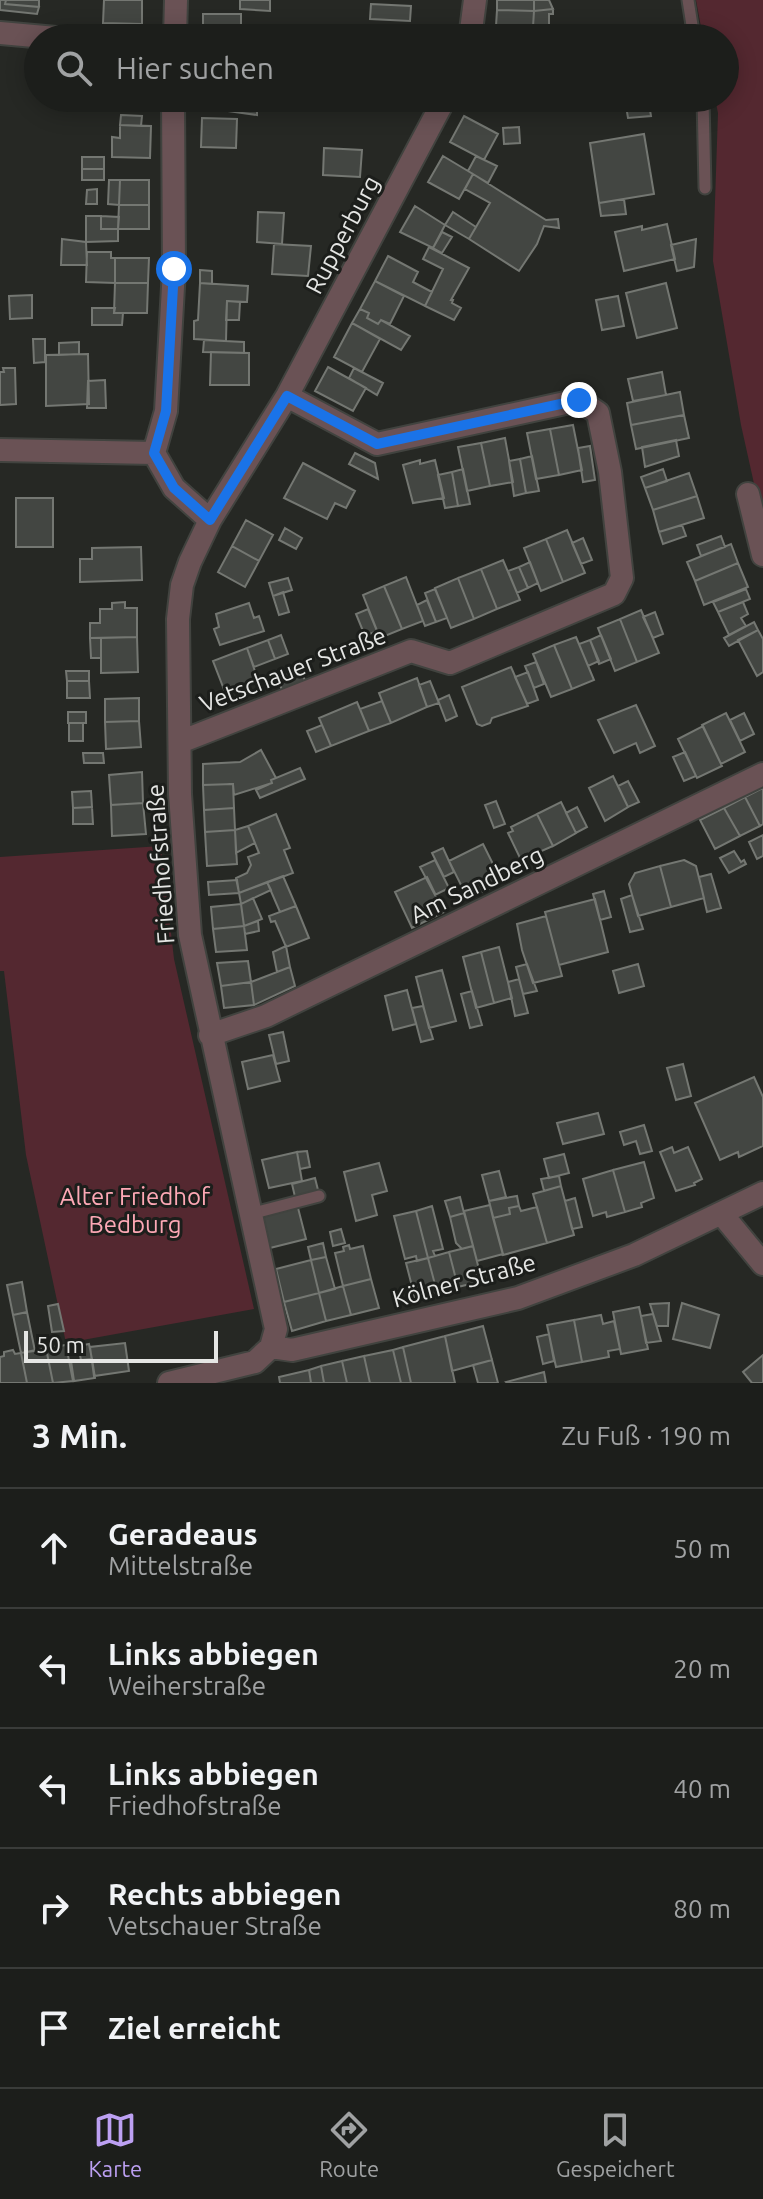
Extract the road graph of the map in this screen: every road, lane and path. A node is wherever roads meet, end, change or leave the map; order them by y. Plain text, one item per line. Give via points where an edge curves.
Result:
1 (176, 0) edge
2 (475, 0) edge
3 (688, 0) edge
4 (175, 24) edge
5 (472, 24) edge
6 (692, 24) edge
7 (0, 33) edge
8 (24, 35) edge
9 (173, 112) edge
10 (438, 112) edge
11 (703, 112) edge
12 (705, 188) dead end
13 (287, 396) junction
14 (0, 450) edge
15 (154, 453) junction
16 (748, 494) dead end
17 (210, 520) junction
18 (763, 555) edge
19 (180, 742) junction
20 (763, 774) edge
21 (210, 1035) junction
22 (763, 1193) edge
23 (319, 1196) dead end
24 (721, 1213) junction
25 (250, 1214) junction
26 (763, 1264) edge
27 (271, 1347) junction
28 (169, 1383) edge

1 - 4 street
2 - 5 street
3 - 6 lane
7 - 8 street
9 - 15 street via 174,269 166,411
10 - 13 street, Rupperburg
11 - 12 lane
13 - 17 street, Friedhofstraße
13 - 19 street, Vetschauer Straße via 377,444 579,400 598,413 622,578 614,594 450,663 411,651
14 - 15 street
15 - 17 street via 174,488
16 - 18 street
17 - 19 street, Friedhofstraße via 181,596
19 - 21 street, Friedhofstraße via 190,935
20 - 21 street, Am Sandberg via 266,1016
21 - 25 street, Friedhofstraße
22 - 24 street, Kölner Straße
23 - 25 lane
24 - 26 street
24 - 27 street, Kölner Straße via 634,1255 518,1298 292,1350
25 - 27 street, Friedhofstraße via 276,1329
27 - 28 street, Kölner Straße via 255,1362

